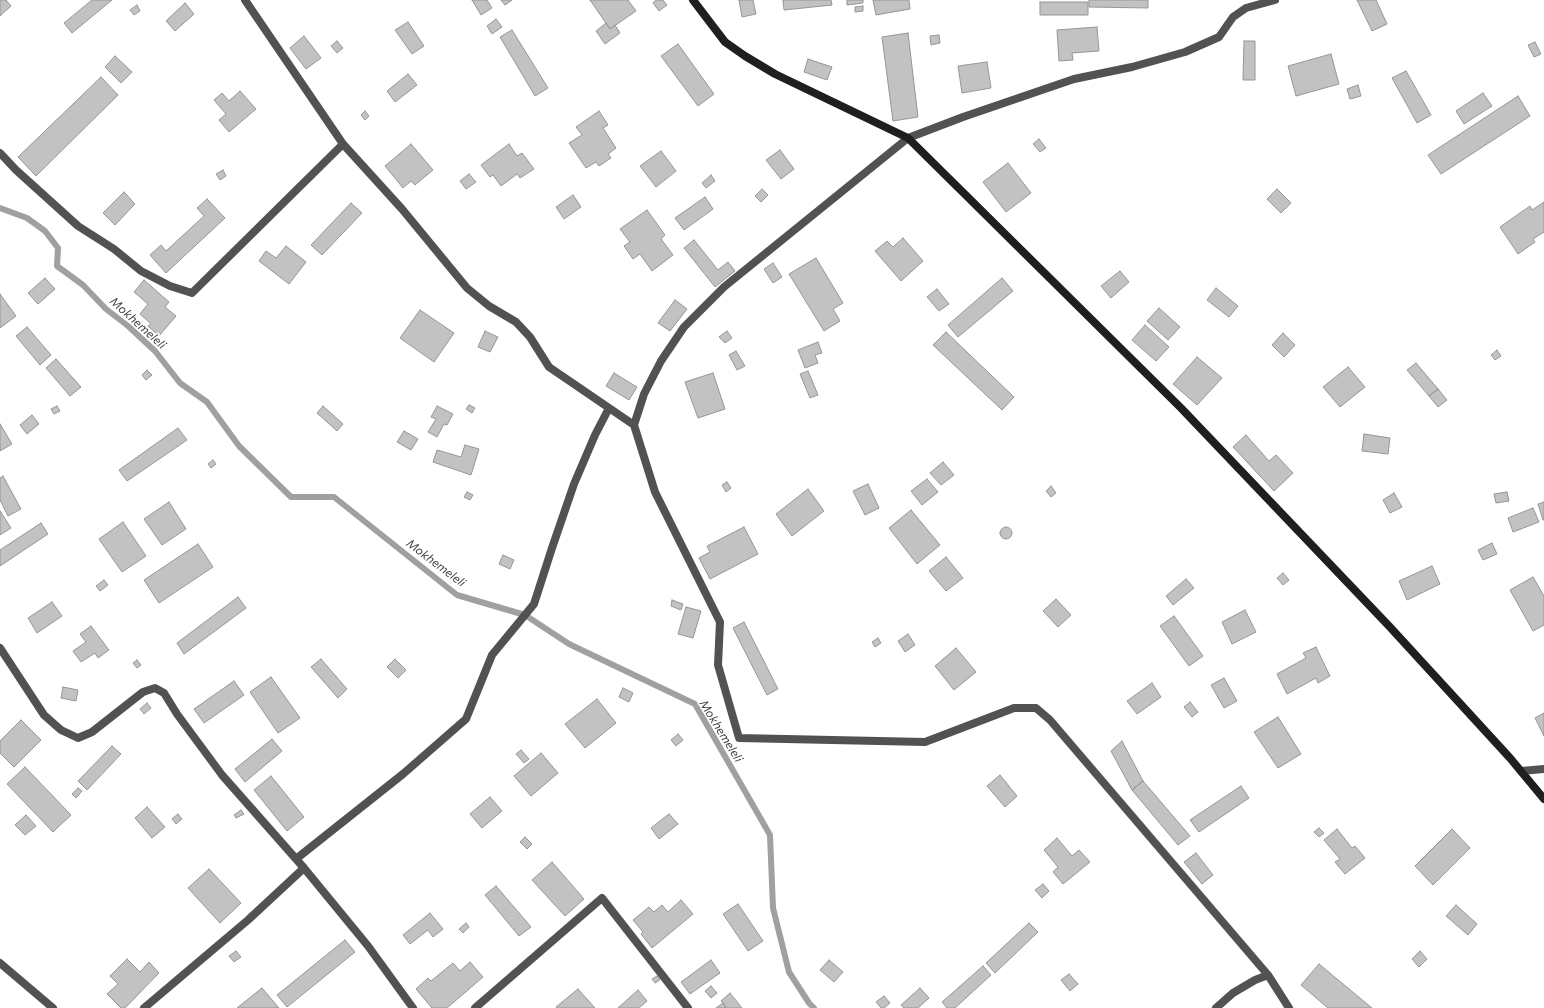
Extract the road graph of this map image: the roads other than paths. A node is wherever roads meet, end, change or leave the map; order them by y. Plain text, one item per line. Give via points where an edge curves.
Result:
1 (245, 0) edge
2 (693, 0) edge
3 (1275, 0) edge
4 (908, 138) junction
5 (343, 144) junction
6 (0, 153) edge
7 (609, 408) junction
8 (634, 425) junction
9 (0, 648) edge
10 (1544, 769) edge
11 (1521, 771) junction
12 (1544, 799) edge
13 (296, 858) junction
14 (304, 868) junction
15 (0, 963) edge
16 (1268, 975) junction
17 (53, 1008) edge
18 (144, 1008) edge
19 (413, 1008) edge
20 (475, 1008) edge
21 (688, 1008) edge
22 (1216, 1008) edge
23 (1289, 1008) edge

1 - 5 street
2 - 4 street via 725,42 744,56 775,74
3 - 4 street via 1246,8 1233,18 1219,36 1185,52 1132,67 1074,79
4 - 8 street via 724,287 684,327 661,361 644,394
4 - 11 street via 1181,408 1389,626
5 - 6 street via 192,293 170,286 141,270 78,226
5 - 7 street via 402,209 467,288 489,306 516,322 530,337 549,368
7 - 8 street
7 - 13 street via 574,484 534,604 492,655 466,719 403,774
8 - 16 street via 655,492 720,622 718,665 738,738 925,742 1014,708 1036,708 1055,725
9 - 13 street via 44,715 61,730 78,738 92,732 143,692 155,688 164,693 222,775
10 - 11 street
11 - 12 street
13 - 14 street
14 - 18 street via 248,920
14 - 19 street via 368,946
15 - 17 street
16 - 22 street via 1234,993
16 - 23 street
20 - 21 street via 602,898

